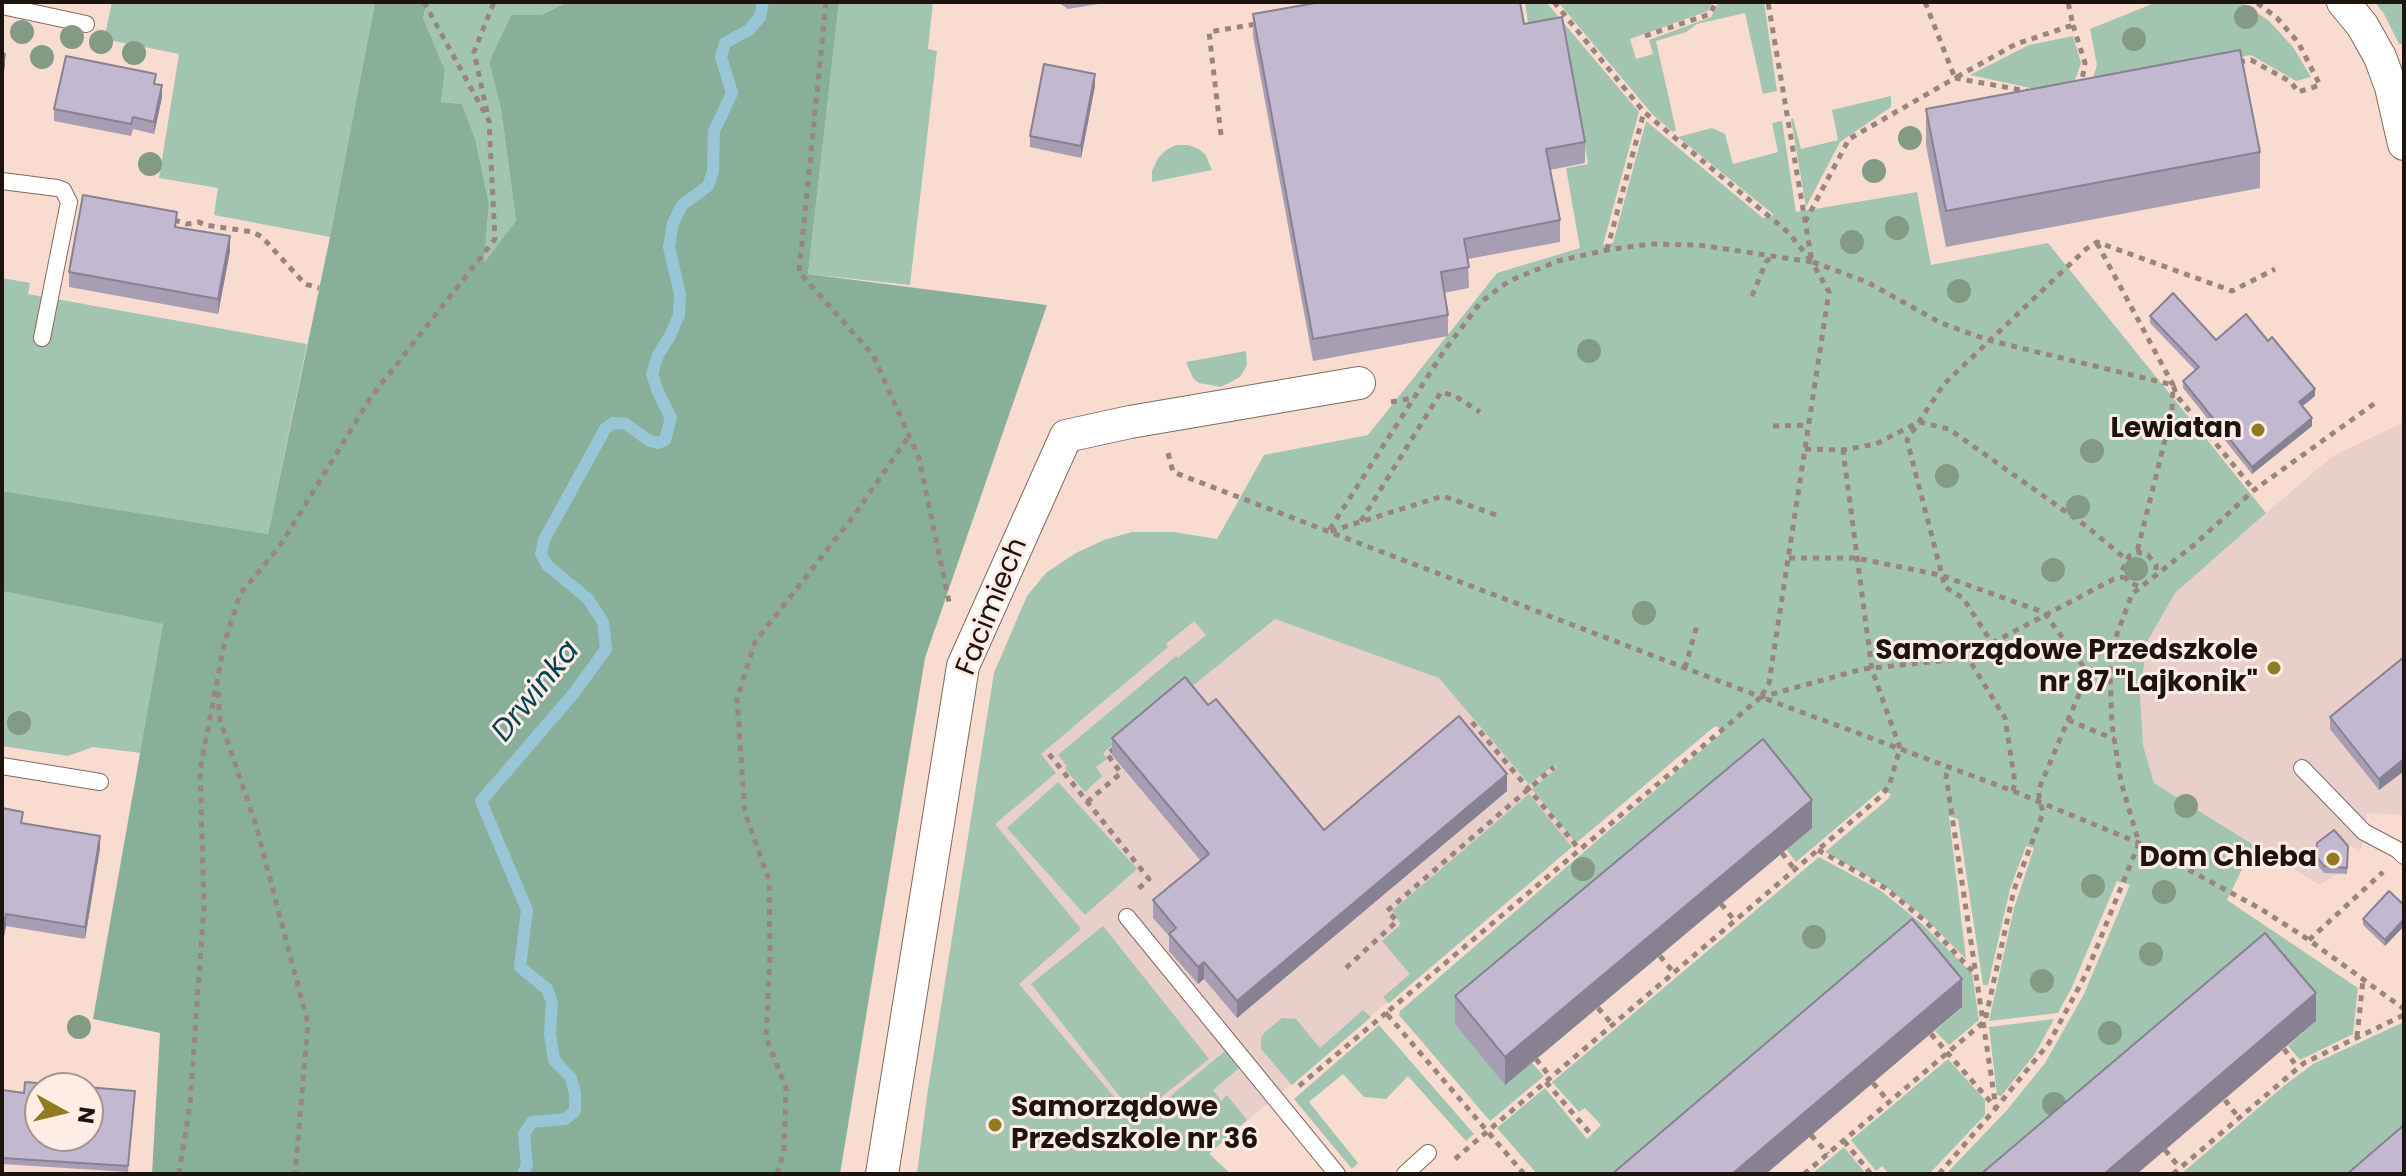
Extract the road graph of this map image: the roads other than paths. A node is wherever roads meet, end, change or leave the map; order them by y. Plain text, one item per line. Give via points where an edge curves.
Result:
1 (2343, 2) edge
2 (2, 6) edge
3 (86, 24) dead end
4 (2404, 144) edge
5 (2, 181) edge
6 (42, 338) dead end
7 (1371, 393) road end
8 (2, 766) edge
9 (2302, 768) dead end
10 (100, 782) dead end
11 (2404, 856) edge
12 (1127, 917) dead end
13 (1428, 1153) road end
14 (882, 1174) edge
15 (1337, 1174) edge
16 (1405, 1174) edge

1 - 4 street via 2380,57
2 - 3 lane
5 - 6 lane via 57,188 69,202
7 - 14 street, Facimiech via 1160,417 1066,436 963,666
8 - 10 lane
9 - 11 lane via 2364,832
12 - 15 lane
13 - 16 lane

